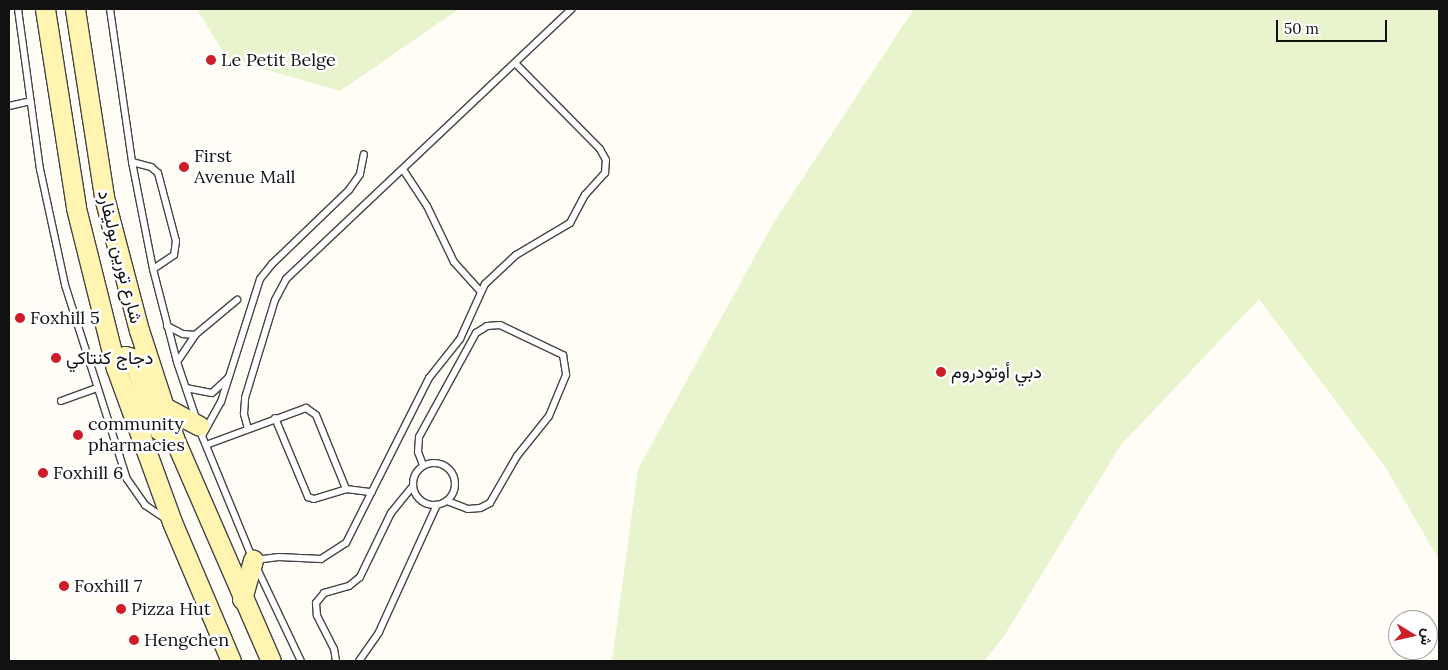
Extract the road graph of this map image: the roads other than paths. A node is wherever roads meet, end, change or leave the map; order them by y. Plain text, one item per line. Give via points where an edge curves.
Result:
1 (18, 9) edge
2 (45, 9) edge
3 (76, 9) edge
4 (110, 9) edge
5 (572, 9) edge
6 (516, 64) junction
7 (30, 101) junction
8 (9, 106) edge
9 (364, 154) dead end
10 (132, 162) junction
11 (404, 171) junction
12 (153, 269) junction
13 (480, 291) junction
14 (237, 300) dead end
15 (167, 326) junction
16 (195, 335) junction
17 (177, 362) junction
18 (116, 368) junction
19 (229, 377) junction
20 (96, 388) junction
21 (186, 388) junction
22 (61, 401) dead end
23 (164, 407) junction
24 (275, 418) junction
25 (248, 429) junction
26 (200, 431) junction
27 (174, 438) junction
28 (206, 446) junction
29 (423, 465) junction
30 (413, 486) junction
31 (346, 489) junction
32 (372, 492) junction
33 (447, 501) junction
34 (437, 505) junction
35 (172, 522) junction
36 (253, 560) junction
37 (242, 599) junction
38 (222, 652) edge
39 (231, 661) edge
40 (271, 661) edge
41 (301, 661) edge
42 (336, 661) edge
43 (359, 661) edge

1 - 7 lane
2 - 18 main road, شارع تورين بوليفارد via 76,208
3 - 23 main road, شارع تورين بوليفارد via 97,158 113,237
4 - 10 lane
5 - 6 lane
6 - 11 lane
6 - 13 lane via 600,149 606,167 602,177 585,195 570,223 516,255
7 - 8 lane
7 - 20 lane via 65,285
9 - 19 lane via 360,174 349,190 265,271
10 - 12 lane
10 - 12 lane via 152,167 158,172 176,241 174,255
11 - 13 lane via 427,206 454,262
11 - 25 lane via 294,271 280,289 245,398 244,414
12 - 15 lane
13 - 32 lane via 460,339 434,371
14 - 16 lane
15 - 16 lane
15 - 17 lane
16 - 17 lane
17 - 21 lane
18 - 27 main road via 124,356 133,358 154,422 159,430
18 - 35 main road, شارع تورين بوليفارد
19 - 21 lane via 212,393
19 - 26 lane via 218,408
20 - 22 lane
20 - 35 lane via 132,489 149,508
21 - 26 lane
23 - 26 main road
23 - 27 main road, شارع تورين بوليفارد
24 - 25 lane
24 - 31 lane via 302,408 313,412
24 - 31 lane via 308,497 314,499
25 - 28 lane
26 - 28 lane
27 - 37 main road, شارع تورين بوليفارد
28 - 36 lane
29 - 30 lane via 415,474
29 - 33 lane via 440,463 453,474 455,486
29 - 33 lane via 418,452 419,437 476,333 487,326 500,325 563,355 566,375 549,416 507,470 490,503 474,510
30 - 34 lane via 420,500
30 - 42 lane via 391,512 360,577 350,586 324,593 316,603 317,615 334,649
31 - 32 lane
32 - 36 lane via 351,534 331,555 320,559 279,557
33 - 34 lane
34 - 43 lane via 376,637
35 - 38 main road, شارع تورين بوليفارد
36 - 37 main road
36 - 41 lane
37 - 40 main road, شارع تورين بوليفارد
38 - 39 main road, شارع تورين بوليفارد

